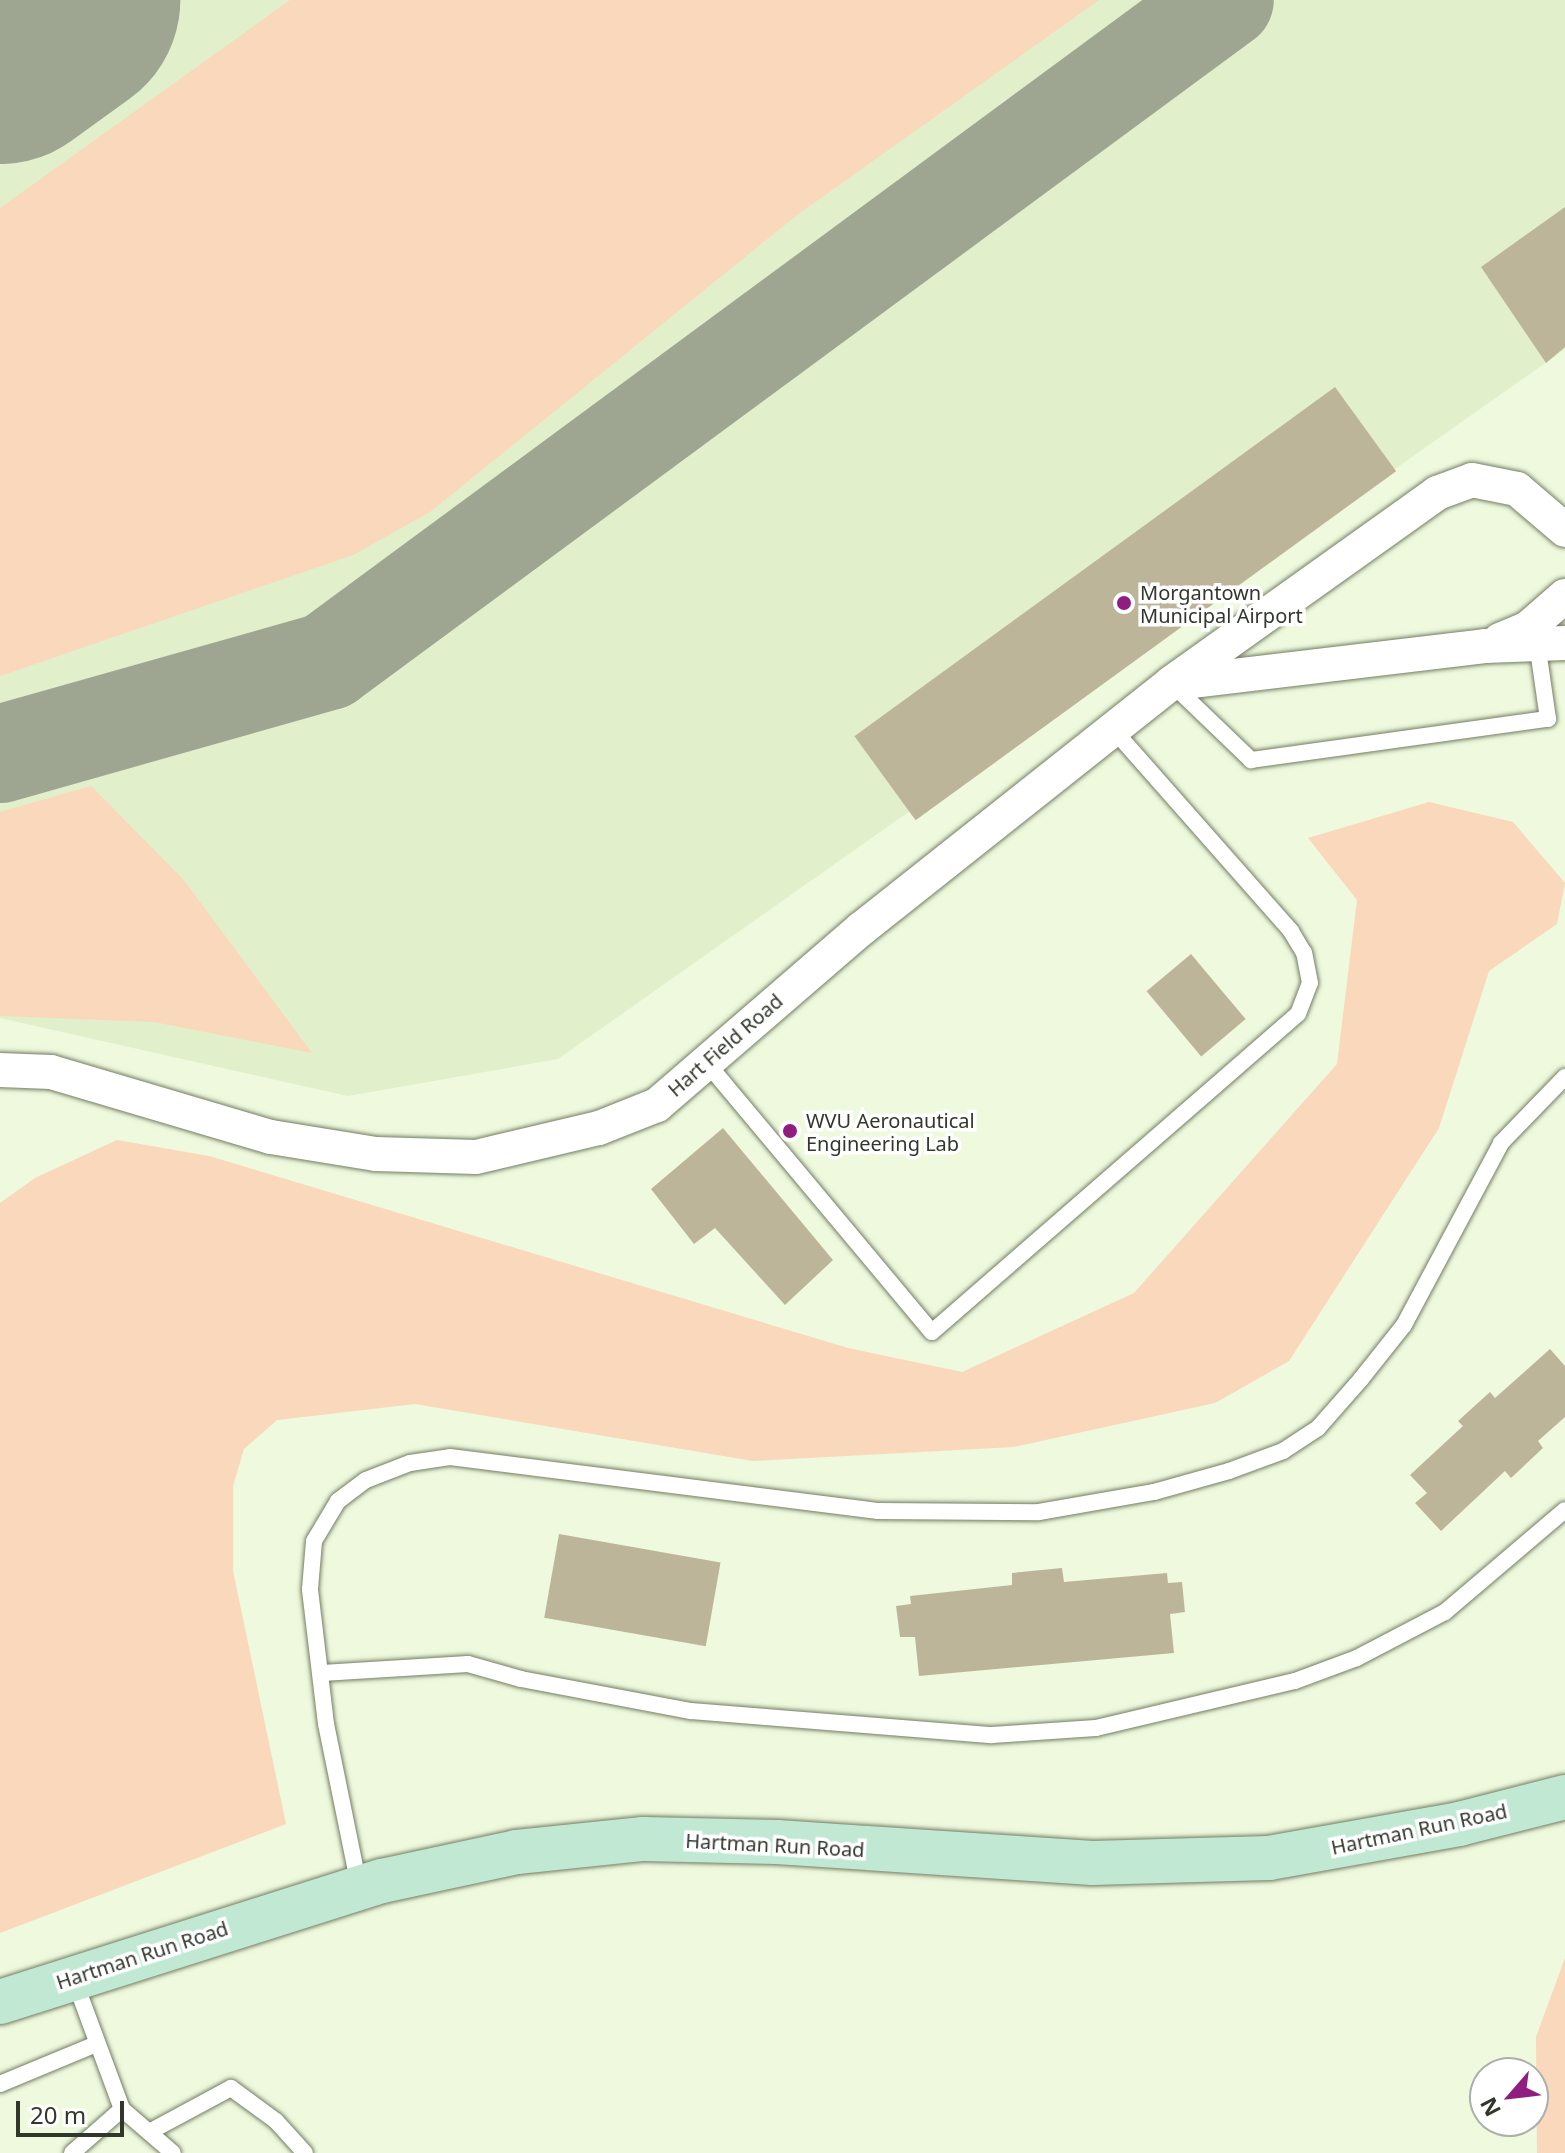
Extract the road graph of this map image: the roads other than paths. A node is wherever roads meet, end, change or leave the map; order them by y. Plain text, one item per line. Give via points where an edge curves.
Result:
1 (1561, 529) edge
2 (1565, 596) edge
3 (1551, 643) edge
4 (1485, 646) junction
5 (1171, 683) junction
6 (1113, 729) junction
7 (706, 1062) junction
8 (0, 1070) edge
9 (1565, 1077) edge
10 (1565, 1510) edge
11 (322, 1673) junction
12 (1565, 1797) edge
13 (359, 1888) junction
14 (73, 1976) junction
15 (0, 2002) edge
16 (94, 2045) junction
17 (0, 2084) edge
18 (122, 2109) junction
19 (151, 2131) junction
20 (72, 2153) edge
21 (173, 2153) edge
22 (305, 2153) edge

1 - 5 street, Hart Field Road via 1517,489 1472,480 1437,493
2 - 4 street via 1528,628
3 - 4 street
3 - 5 lane via 1548,719 1251,760
4 - 5 street
5 - 6 street, Hart Field Road
6 - 7 street, Hart Field Road via 861,929
6 - 7 lane via 1291,931 1304,953 1310,983 1298,1014 932,1332
7 - 8 street, Hart Field Road via 657,1105 599,1128 476,1157 376,1154 271,1137 51,1072
9 - 11 lane via 1501,1143 1404,1325 1318,1428 1283,1451 1154,1492 1039,1512 877,1511 680,1489 542,1466 450,1457 410,1463 366,1480 338,1501 314,1541 310,1589
10 - 11 lane via 1445,1612 1357,1658 1295,1681 1096,1728 992,1735 691,1711 468,1664
11 - 13 lane via 326,1724
12 - 13 main road, Hartman Run Road via 1459,1824 1269,1858 1092,1863 777,1842 643,1839 517,1852
13 - 14 main road, Hartman Run Road
14 - 15 main road, Hartman Run Road
14 - 16 lane
16 - 17 lane
16 - 18 lane
18 - 19 lane
18 - 20 lane
19 - 21 lane
19 - 22 lane via 231,2088 276,2121

